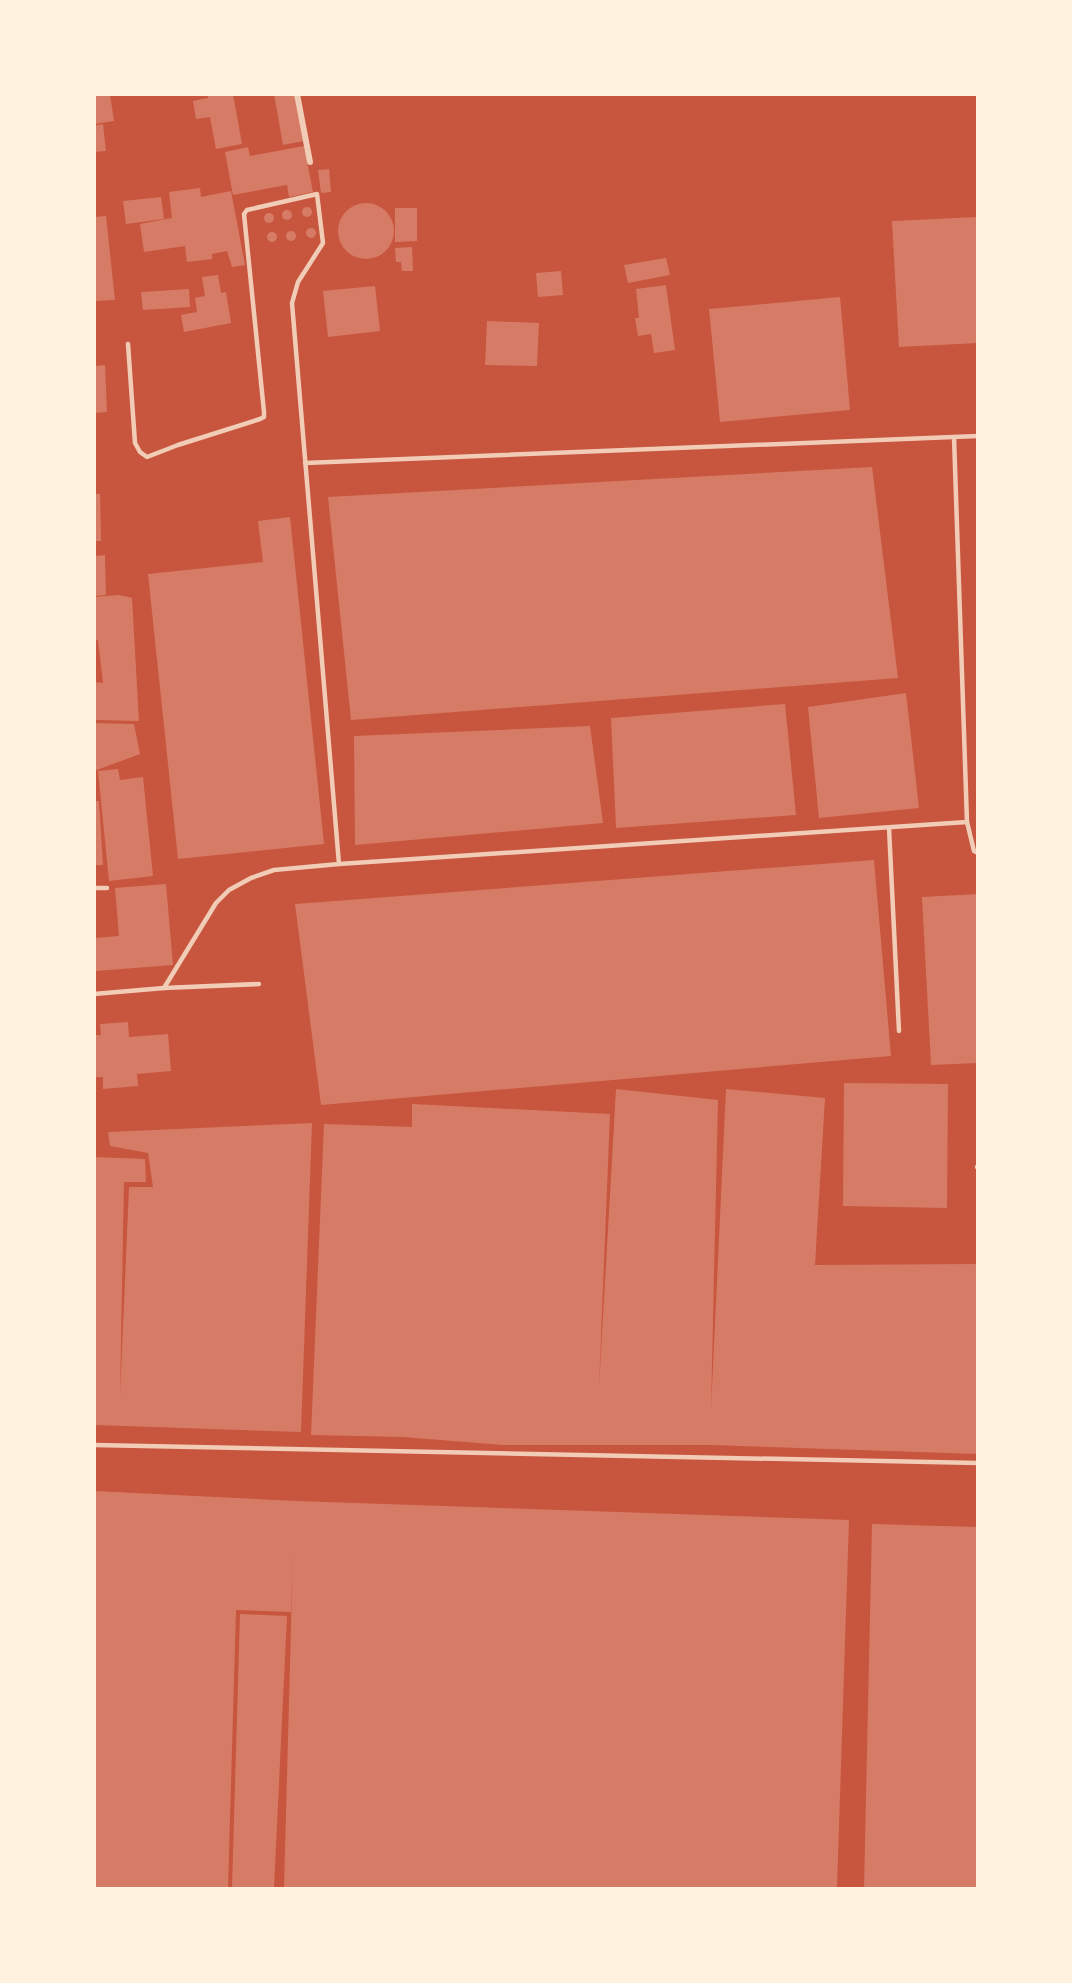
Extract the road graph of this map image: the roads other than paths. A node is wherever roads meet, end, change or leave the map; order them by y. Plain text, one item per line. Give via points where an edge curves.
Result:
1 (297, 94) edge
2 (310, 162) dead end
3 (128, 344) dead end
4 (978, 436) edge
5 (954, 437) junction
6 (305, 462) junction
7 (968, 822) junction
8 (889, 828) junction
9 (978, 853) edge
10 (339, 864) junction
11 (94, 888) edge
12 (107, 888) dead end
13 (259, 984) dead end
14 (164, 988) junction
15 (94, 994) edge
16 (899, 1031) dead end
17 (94, 1445) edge
18 (978, 1463) edge

1 - 2 street
3 - 6 lane via 135,443 147,457 264,417 244,214 247,210 317,194 323,243 298,282 292,303
4 - 5 lane
5 - 6 lane
5 - 7 lane
6 - 10 lane
7 - 8 lane
7 - 9 lane
8 - 10 lane
8 - 16 lane
10 - 14 lane via 274,870 229,890 216,903
11 - 12 lane
13 - 14 lane
14 - 15 lane
17 - 18 lane

